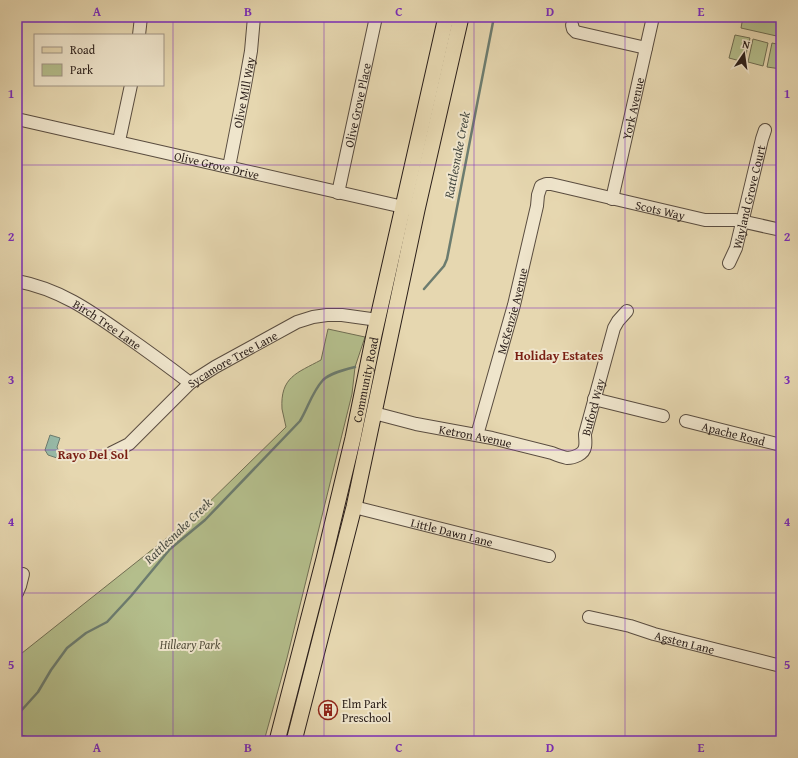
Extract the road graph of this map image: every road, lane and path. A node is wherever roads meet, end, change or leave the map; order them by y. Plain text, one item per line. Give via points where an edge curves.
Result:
1 (141, 17) edge
2 (254, 17) edge
3 (376, 17) edge
4 (446, 17) edge
5 (461, 17) edge
6 (653, 17) edge
7 (572, 25) dead end
8 (139, 34) edge
9 (646, 48) junction
10 (131, 86) edge
11 (17, 119) edge
12 (765, 130) dead end
13 (119, 141) junction
14 (229, 167) junction
15 (541, 186) joint
16 (338, 193) junction
17 (612, 199) junction
18 (410, 209) junction
19 (742, 221) junction
20 (781, 230) edge
21 (729, 263) dead end
22 (17, 281) edge
23 (627, 311) dead end
24 (378, 320) junction
25 (370, 356) junction
26 (382, 377) junction
27 (190, 383) junction
28 (594, 400) junction
29 (374, 413) junction
30 (663, 416) dead end
31 (686, 421) dead end
32 (477, 435) junction
33 (353, 438) junction
34 (781, 445) edge
35 (111, 453) dead end
36 (576, 456) joint
37 (337, 504) junction
38 (354, 506) junction
39 (549, 556) dead end
40 (341, 559) junction
41 (23, 574) dead end
42 (17, 593) edge
43 (589, 617) dead end
44 (781, 666) edge
45 (277, 741) edge
46 (294, 741) edge

1 - 8 street
2 - 14 street, Olive Mill Way via 251,51
3 - 16 street, Olive Grove Place
4 - 18 main road, Community Road
5 - 18 main road, Community Road
6 - 9 street, York Avenue
7 - 9 street via 576,32
9 - 17 street, York Avenue
10 - 13 street
11 - 13 street, Olive Grove Drive
12 - 19 street, Wayland Grove Court
13 - 14 street, Olive Grove Drive
14 - 16 street, Olive Grove Drive
15 - 17 street, Scots Way via 551,184
15 - 32 street, McKenzie Avenue via 514,305
16 - 18 street, Olive Grove Drive
17 - 19 street, Scots Way via 705,220
18 - 24 main road, Community Road
18 - 26 main road, Community Road
19 - 20 street, Scots Way
19 - 21 street, Wayland Grove Court via 736,248
22 - 27 street, Birch Tree Lane via 51,291 86,309
23 - 28 street, Buford Way via 614,328
24 - 25 main road, Community Road
24 - 26 main road via 384,326 377,366
24 - 27 street, Sycamore Tree Lane via 327,315 297,322
25 - 29 main road via 373,373 367,407
25 - 33 main road, Community Road
26 - 29 main road, Community Road
27 - 35 street, Sycamore Tree Lane via 129,444
28 - 30 street
28 - 36 street, Buford Way via 585,434 585,446
29 - 32 street, Ketron Avenue
29 - 38 main road, Community Road
31 - 34 street, Apache Road
32 - 36 street, Ketron Avenue via 567,458
33 - 37 main road, Community Road
33 - 38 main road via 355,459 346,502
37 - 40 main road via 340,519 332,555
37 - 45 main road, Community Road
38 - 39 street, Little Dawn Lane
38 - 40 main road, Community Road
40 - 46 main road, Community Road
41 - 42 street
43 - 44 street, Agsten Lane

